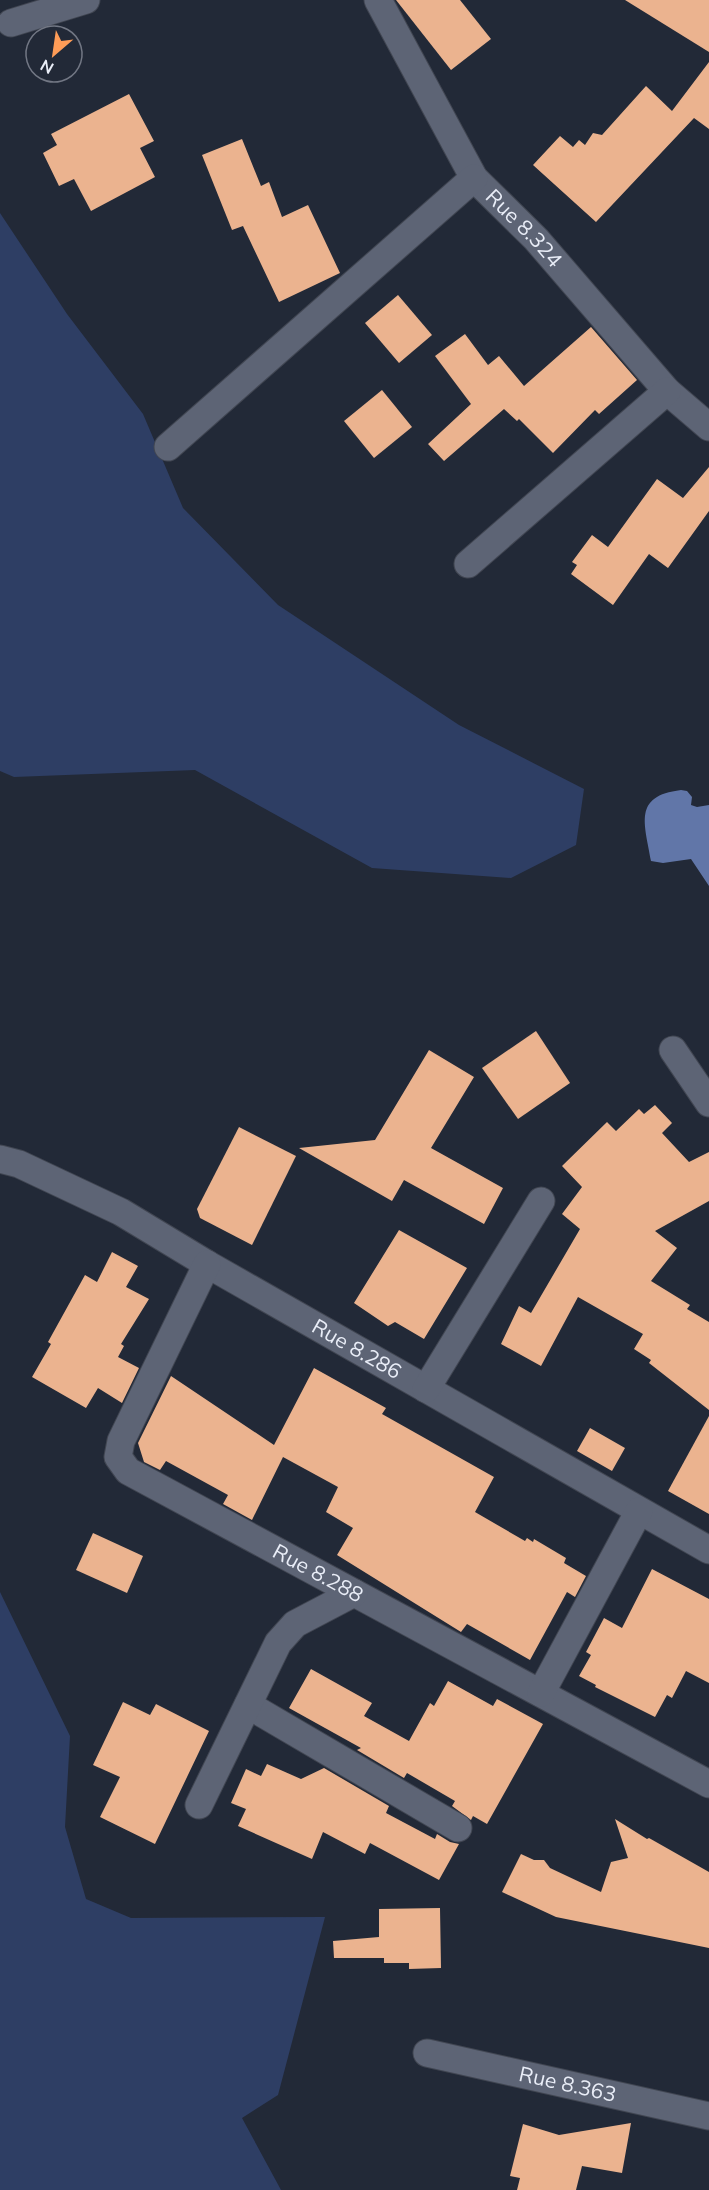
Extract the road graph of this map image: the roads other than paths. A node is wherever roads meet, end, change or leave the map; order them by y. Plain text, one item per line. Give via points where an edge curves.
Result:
1 (86, 0) edge
2 (378, 0) edge
3 (11, 23) dead end
4 (474, 178) junction
5 (667, 391) junction
6 (709, 427) edge
7 (168, 447) dead end
8 (468, 564) dead end
9 (673, 1050) dead end
10 (709, 1102) edge
11 (0, 1159) edge
12 (541, 1201) dead end
13 (207, 1264) junction
14 (426, 1389) junction
15 (639, 1511) junction
16 (709, 1550) edge
17 (354, 1593) junction
18 (541, 1693) junction
19 (248, 1705) junction
20 (709, 1785) edge
21 (199, 1804) dead end
22 (458, 1828) dead end
23 (427, 2053) dead end
24 (709, 2116) edge

1 - 3 street
2 - 4 street, Rue 8.324
4 - 5 street, Rue 8.324 via 536,239
4 - 7 street
5 - 6 street, Rue 8.324
5 - 8 street
9 - 10 street
11 - 13 street, Rue 8.286 via 19,1164 121,1212
12 - 14 street
13 - 14 street, Rue 8.286
13 - 17 street, Rue 8.288 via 121,1441 118,1457 128,1471
14 - 15 street, Rue 8.286
15 - 16 street, Rue 8.286
15 - 18 street
17 - 18 street, Rue 8.288
17 - 19 street via 295,1624 285,1634
18 - 20 street, Rue 8.288
19 - 21 street
19 - 22 street
23 - 24 street, Rue 8.363

